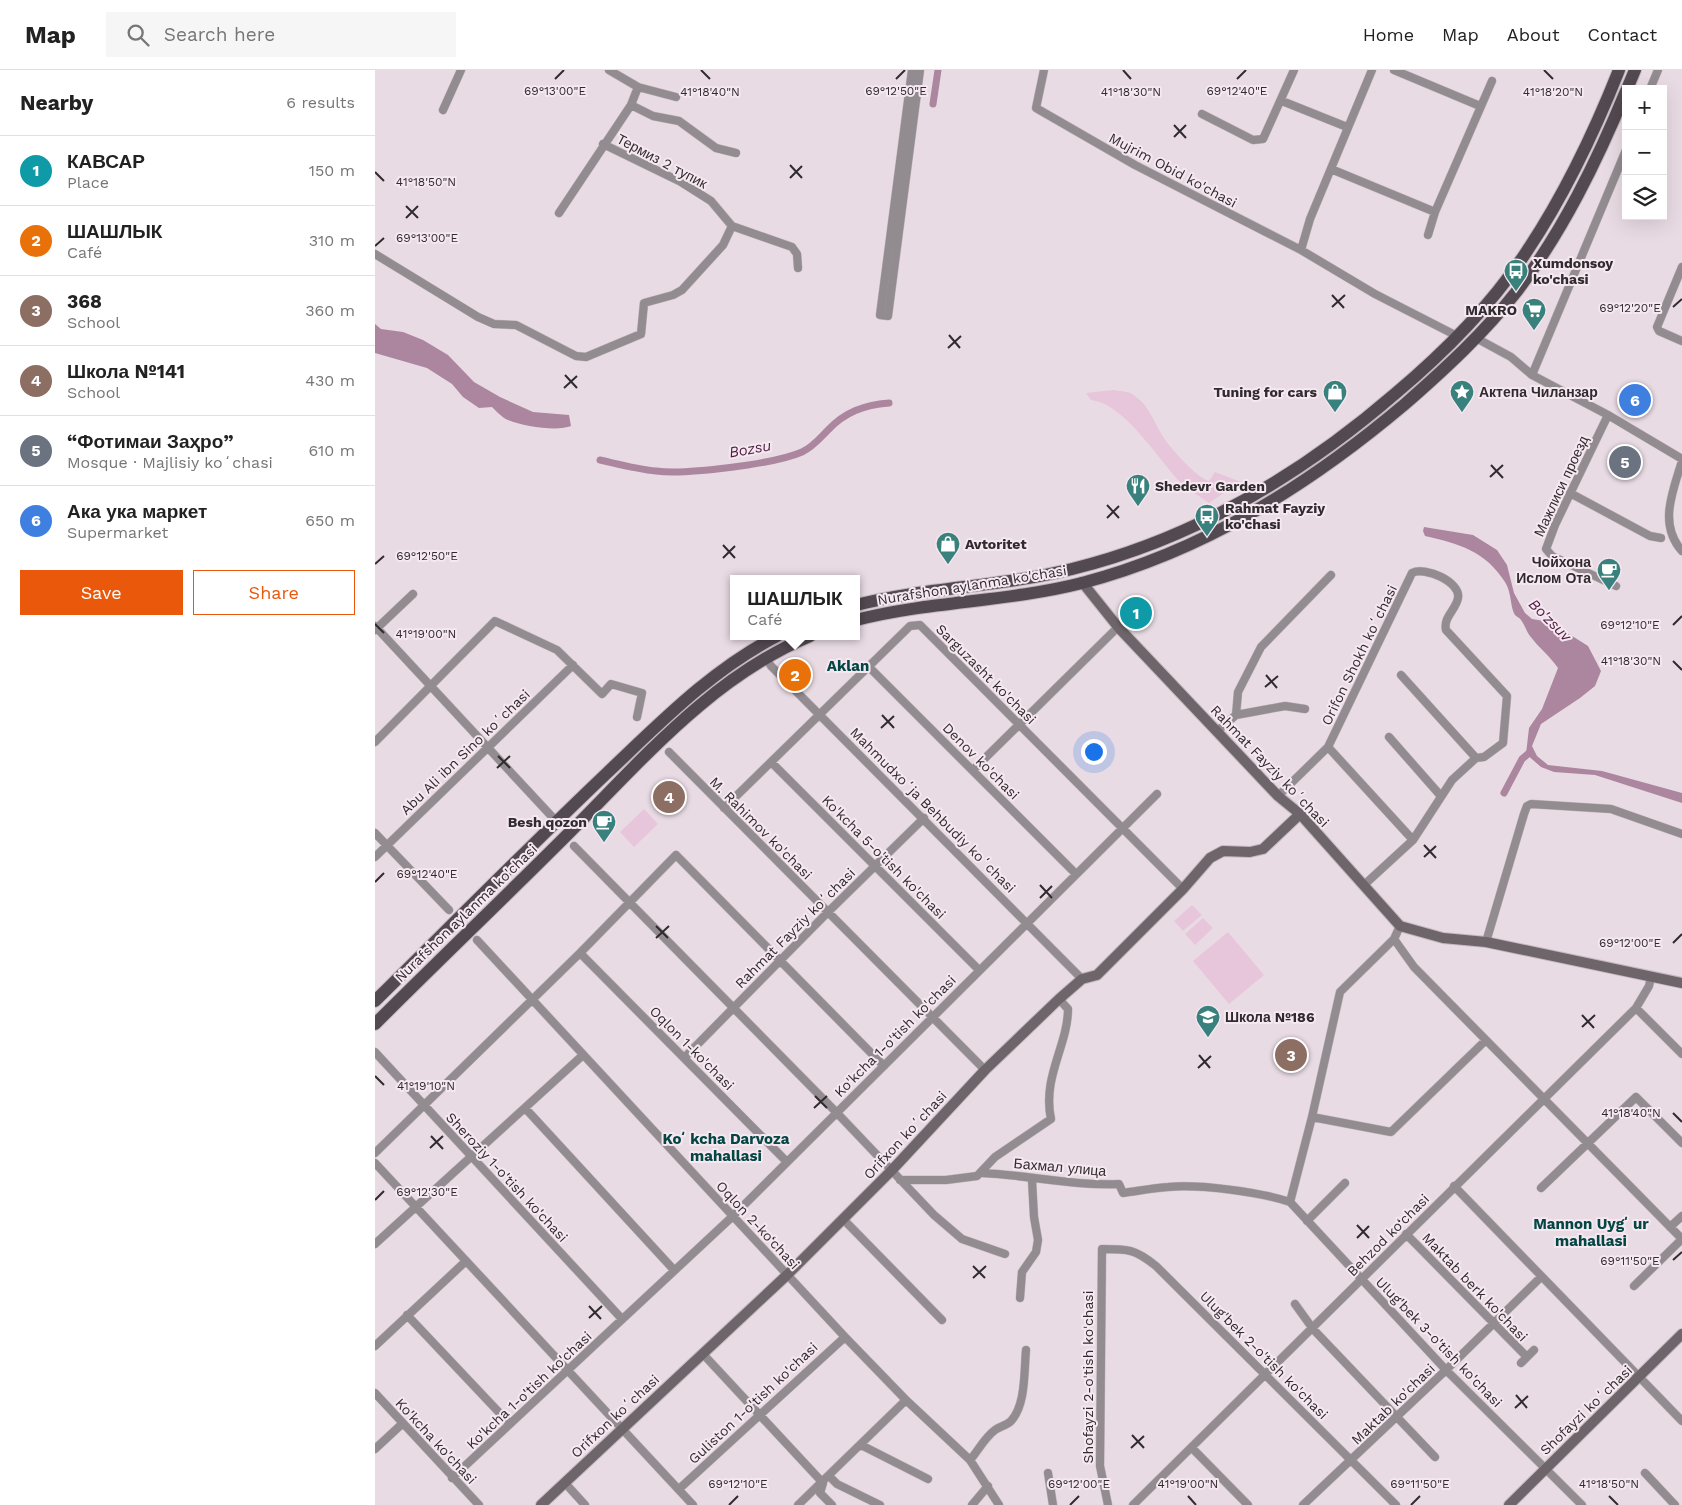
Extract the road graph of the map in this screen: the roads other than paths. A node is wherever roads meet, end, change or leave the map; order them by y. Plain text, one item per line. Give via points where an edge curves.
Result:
1 (461, 70) edge
2 (609, 70) edge
3 (912, 70) edge
4 (920, 70) edge
5 (1044, 70) edge
6 (1294, 70) edge
7 (1372, 70) edge
8 (1394, 70) edge
9 (1619, 70) edge
10 (1635, 70) edge
11 (1658, 70) edge
12 (1492, 82) dead end
13 (1628, 85) edge
14 (1652, 85) edge
15 (638, 87) junction
16 (676, 97) dead end
17 (1622, 99) edge
18 (1281, 101) junction
19 (631, 105) junction
20 (1480, 106) junction
21 (443, 110) dead end
22 (1202, 114) dead end
23 (1347, 127) junction
24 (603, 144) junction
25 (736, 153) dead end
26 (1583, 156) junction
27 (1622, 159) edge
28 (1595, 162) junction
29 (1331, 170) junction
30 (1435, 212) junction
31 (559, 214) dead end
32 (733, 226) junction
33 (1428, 235) dead end
34 (1301, 250) junction
35 (375, 254) edge
36 (1523, 258) junction
37 (1535, 266) junction
38 (1682, 267) edge
39 (798, 268) dead end
40 (1459, 336) junction
41 (1476, 338) junction
42 (1682, 341) edge
43 (1531, 375) junction
44 (1608, 415) junction
45 (1353, 429) junction
46 (1362, 439) junction
47 (1682, 460) edge
48 (1570, 493) junction
49 (1219, 514) junction
50 (1226, 528) junction
51 (1661, 538) dead end
52 (1682, 550) edge
53 (1331, 575) dead end
54 (1082, 582) junction
55 (1616, 586) dead end
56 (413, 594) dead end
57 (870, 602) junction
58 (860, 604) edge
59 (873, 616) junction
60 (860, 619) edge
61 (1118, 627) junction
62 (376, 628) edge
63 (770, 640) edge
64 (800, 640) edge
65 (766, 658) junction
66 (573, 665) junction
67 (868, 666) junction
68 (1401, 675) dead end
69 (431, 687) junction
70 (1305, 709) dead end
71 (819, 713) junction
72 (1235, 715) junction
73 (637, 717) dead end
74 (1019, 724) junction
75 (1217, 731) junction
76 (1389, 736) dead end
77 (375, 742) edge
78 (1328, 747) junction
79 (488, 748) junction
80 (669, 752) dead end
81 (1476, 758) junction
82 (771, 762) junction
83 (973, 770) junction
84 (1157, 794) dead end
85 (1278, 796) junction
86 (1440, 796) junction
87 (724, 808) junction
88 (1299, 814) junction
89 (924, 818) junction
90 (556, 821) junction
91 (1122, 828) junction
92 (375, 833) edge
93 (1682, 834) edge
94 (1413, 840) junction
95 (387, 846) junction
96 (574, 846) dead end
97 (375, 857) edge
98 (876, 866) junction
99 (1076, 874) junction
100 (1364, 885) junction
101 (1183, 889) junction
102 (630, 903) junction
103 (449, 910) dead end
104 (827, 913) junction
105 (1027, 922) junction
106 (1400, 926) junction
107 (1394, 939) junction
108 (477, 940) dead end
109 (1486, 942) junction
110 (580, 953) junction
111 (781, 959) junction
112 (979, 970) junction
113 (1651, 977) junction
114 (1083, 979) junction
115 (1682, 983) edge
116 (1059, 999) junction
117 (375, 1001) edge
118 (532, 1001) junction
119 (1636, 1008) junction
120 (733, 1009) junction
121 (931, 1018) junction
122 (375, 1024) edge
123 (1485, 1041) junction
124 (375, 1052) edge
125 (1682, 1054) edge
126 (583, 1055) junction
127 (685, 1057) junction
128 (884, 1066) junction
129 (985, 1070) junction
130 (1543, 1098) junction
131 (423, 1106) junction
132 (525, 1108) junction
133 (837, 1113) junction
134 (1312, 1117) junction
135 (1682, 1143) edge
136 (1587, 1144) junction
137 (375, 1153) edge
138 (471, 1156) junction
139 (786, 1161) junction
140 (375, 1163) edge
141 (892, 1170) junction
142 (982, 1173) junction
143 (900, 1180) junction
144 (1032, 1180) junction
145 (1345, 1183) dead end
146 (1454, 1186) junction
147 (1541, 1188) dead end
148 (1278, 1198) joint
149 (1290, 1202) junction
150 (416, 1207) junction
151 (733, 1216) junction
152 (1682, 1216) edge
153 (843, 1219) junction
154 (1307, 1221) junction
155 (1670, 1227) junction
156 (1406, 1234) junction
157 (1682, 1239) edge
158 (375, 1244) edge
159 (1102, 1249) joint
160 (1005, 1254) dead end
161 (466, 1261) junction
162 (674, 1270) junction
163 (787, 1275) junction
164 (1541, 1277) junction
165 (1361, 1280) junction
166 (1634, 1286) dead end
167 (1020, 1298) dead end
168 (1295, 1304) dead end
169 (407, 1315) junction
170 (623, 1319) junction
171 (942, 1320) dead end
172 (1493, 1324) junction
173 (1313, 1329) junction
174 (1682, 1334) edge
175 (845, 1337) junction
176 (375, 1346) edge
177 (1026, 1350) dead end
178 (1534, 1350) dead end
179 (703, 1354) junction
180 (1527, 1358) junction
181 (1521, 1364) dead end
182 (568, 1370) junction
183 (1446, 1370) junction
184 (1267, 1374) junction
185 (1639, 1378) junction
186 (375, 1393) edge
187 (906, 1400) junction
188 (759, 1413) junction
189 (1397, 1418) junction
190 (1682, 1421) edge
191 (403, 1423) junction
192 (509, 1424) junction
193 (623, 1427) junction
194 (861, 1445) junction
195 (1191, 1448) junction
196 (375, 1449) edge
197 (1435, 1457) dead end
198 (970, 1460) junction
199 (1352, 1460) junction
200 (1546, 1468) junction
201 (1048, 1473) dead end
202 (1645, 1474) dead end
203 (829, 1476) junction
204 (452, 1478) junction
205 (928, 1479) dead end
206 (565, 1483) junction
207 (823, 1483) junction
208 (988, 1486) junction
209 (679, 1489) junction
210 (479, 1505) edge
211 (541, 1505) edge
212 (585, 1505) edge
213 (693, 1505) edge
214 (798, 1505) edge
215 (832, 1505) edge
216 (880, 1505) edge
217 (972, 1505) edge
218 (999, 1505) edge
219 (1053, 1505) edge
220 (1108, 1505) edge
221 (1133, 1505) edge
222 (1249, 1505) edge
223 (1303, 1505) edge
224 (1396, 1505) edge
225 (1509, 1505) edge
226 (1582, 1505) edge
227 (1675, 1505) edge

1 - 21 street
2 - 15 street
3 - 4 street via 880,315 887,316
5 - 34 street, Mujrim Obid ko'chasi via 1036,108 1135,165
6 - 18 street
7 - 23 street
8 - 20 street
9 - 26 main road, Nurafshon aylanma ko'chasi
10 - 13 main road, Nurafshon aylanma ko'chasi
11 - 14 street
12 - 20 street
15 - 16 street
15 - 19 street, Термиз 2 тупик
17 - 28 main road, Nurafshon aylanma ko'chasi
18 - 22 street via 1263,139 1253,140
18 - 23 street
19 - 24 street, Термиз 2 тупик
19 - 25 street via 653,116 679,121 716,148
20 - 30 street
23 - 29 street
24 - 31 street, Термиз 2 тупик
24 - 32 street, Термиз 2 тупик via 681,182 711,201
26 - 28 main road via 1587,163
26 - 36 main road, Nurafshon aylanma ko'chasi
27 - 43 street
28 - 37 main road, Nurafshon aylanma ko'chasi
29 - 30 street
29 - 34 street
30 - 33 street
32 - 35 street via 723,245 682,290 643,303 641,334 589,357 576,356 516,325 495,324 479,317
32 - 39 street, Термиз 2 тупик via 792,247 797,254
34 - 40 street, Mujrim Obid ko'chasi via 1358,286
36 - 37 main road via 1531,259
36 - 40 main road, Nurafshon aylanma ko'chasi via 1491,301
37 - 41 main road, Nurafshon aylanma ko'chasi
38 - 42 street via 1657,327 1659,331
40 - 45 main road, Nurafshon aylanma ko'chasi
41 - 43 street via 1511,357
41 - 46 main road, Nurafshon aylanma ko'chasi via 1428,384
43 - 44 street
44 - 47 street
44 - 48 street, Мажлиси проезд
45 - 46 main road via 1355,436
45 - 49 main road, Nurafshon aylanma ko'chasi via 1284,478
46 - 50 main road, Nurafshon aylanma ko'chasi via 1295,488
47 - 52 street via 1669,505 1668,521 1671,536
48 - 51 street via 1650,536
48 - 55 street, Мажлиси проезд via 1546,549 1552,556
49 - 50 main road via 1228,519
49 - 57 main road, Nurafshon aylanma ko'chasi via 1157,543 1072,570
50 - 54 main road, Nurafshon aylanma ko'chasi via 1149,562
53 - 72 street via 1261,647 1239,692
54 - 59 main road, Nurafshon aylanma ko'chasi via 1010,597
54 - 61 street, Rahmat Fayziy koʻchasi
56 - 62 street
57 - 58 main road, Nurafshon aylanma ko'chasi
57 - 59 main road via 868,610
59 - 60 main road, Nurafshon aylanma ko'chasi
61 - 74 street
61 - 75 street, Rahmat Fayziy koʻchasi
62 - 69 street
63 - 90 main road, Nurafshon aylanma ko'chasi via 703,683
64 - 65 main road, Nurafshon aylanma ko'chasi
65 - 71 street, Mahmudxoʻja Behbudiy koʻchasi
65 - 122 main road, Nurafshon aylanma ko'chasi via 719,688 680,722
66 - 69 street via 557,650 495,621
66 - 73 street via 602,694 611,684 642,693
66 - 79 street, Abu Ali ibn Sino koʻchasi
67 - 71 street, Sarguzasht ko'chasi
67 - 74 street, Sarguzasht ko'chasi via 910,626 919,625
67 - 83 street, Denov ko'chasi
68 - 81 street
69 - 77 street
69 - 79 street
70 - 72 street via 1285,706
71 - 82 street, Sarguzasht ko'chasi
71 - 89 street, Mahmudxoʻja Behbudiy koʻchasi
72 - 75 street
74 - 83 street
74 - 91 street, Sarguzasht ko'chasi
75 - 85 street, Rahmat Fayziy koʻchasi
76 - 86 street
78 - 81 street, Orifon Shokh koʻchasi via 1412,573 1425,570 1451,582 1457,590 1458,598 1445,625 1446,630 1508,699 1503,743 1484,757
78 - 85 street, Orifon Shokh koʻchasi
78 - 94 street
79 - 90 street
79 - 95 street, Abu Ali ibn Sino koʻchasi
80 - 87 street, M. Rahimov ko'chasi
81 - 86 street
82 - 87 street, Sarguzasht ko'chasi
82 - 98 street, Ko'kcha 5-o'tish ko'chasi
83 - 99 street, Denov ko'chasi
84 - 91 street, Ko'kcha 1-o'tish ko'chasi
85 - 88 street, Rahmat Fayziy koʻchasi
86 - 94 street
87 - 104 street, M. Rahimov ko'chasi
88 - 100 street, Rahmat Fayziy koʻchasi
88 - 101 street, Orifxon koʻchasi via 1263,849 1223,851 1214,855
89 - 98 street, Rahmat Fayziy koʻchasi
89 - 105 street, Mahmudxoʻja Behbudiy koʻchasi
90 - 117 main road, Nurafshon aylanma ko'chasi
91 - 99 street, Ko'kcha 1-o'tish ko'chasi
91 - 101 street, Sarguzasht ko'chasi
92 - 95 street
93 - 109 street via 1611,809 1531,804 1524,814
94 - 100 street
95 - 97 street, Abu Ali ibn Sino koʻchasi
95 - 103 street
96 - 102 street
98 - 104 street, Rahmat Fayziy koʻchasi
98 - 112 street, Ko'kcha 5-o'tish ko'chasi
99 - 105 street, Ko'kcha 1-o'tish ko'chasi
100 - 106 street, Rahmat Fayziy koʻchasi
101 - 114 street, Orifxon koʻchasi via 1097,975
102 - 110 street
102 - 111 street via 676,855
102 - 120 street
104 - 111 street, Rahmat Fayziy koʻchasi
104 - 121 street, M. Rahimov ko'chasi
105 - 112 street, Ko'kcha 1-o'tish ko'chasi
105 - 114 street, Mahmudxoʻja Behbudiy koʻchasi
106 - 107 street
106 - 109 street via 1443,938
107 - 123 street via 1414,967
107 - 134 street via 1340,992
108 - 118 street, Oqlon 2-ko‘chasi
109 - 113 street
110 - 118 street
110 - 127 street, Oqlon 1-ko'chasi
111 - 120 street, Rahmat Fayziy koʻchasi
111 - 128 street
112 - 121 street, Ko'kcha 1-o'tish ko'chasi
113 - 115 street
113 - 119 street, Behzod ko‘chasi
114 - 116 street, Orifxon koʻchasi
116 - 129 street, Orifxon koʻchasi
116 - 142 street, Бахмал улица via 1068,1009 1068,1019 1051,1073 1051,1119 995,1158
118 - 126 street, Oqlon 2-ko‘chasi
118 - 131 street
119 - 125 street
119 - 130 street, Behzod ko‘chasi
120 - 127 street, Rahmat Fayziy koʻchasi
120 - 133 street
121 - 128 street, Ko'kcha 1-o'tish ko'chasi
121 - 129 street, M. Rahimov ko'chasi
123 - 130 street
123 - 134 street via 1391,1132
124 - 131 street, Sheroziy 1-o'tish ko'chasi
126 - 132 street
126 - 151 street, Oqlon 2-ko‘chasi
127 - 139 street, Oqlon 1-ko'chasi
128 - 133 street, Ko'kcha 1-o'tish ko'chasi
129 - 141 street, Orifxon koʻchasi
130 - 136 street
130 - 146 street, Behzod ko‘chasi
131 - 137 street
131 - 138 street, Sheroziy 1-o'tish ko'chasi
132 - 138 street
132 - 162 street
133 - 139 street, Ko'kcha 1-o'tish ko'chasi
133 - 141 street
134 - 149 street
135 - 136 street via 1636,1097
136 - 147 street
136 - 155 street
138 - 150 street
138 - 170 street, Sheroziy 1-o'tish ko'chasi
139 - 151 street, Ko'kcha 1-o'tish ko'chasi
140 - 150 street
141 - 143 street
141 - 153 street, Orifxon koʻchasi
142 - 143 street, Бахмал улица via 946,1180
142 - 144 street, Бахмал улица
143 - 160 street via 933,1215 962,1239
144 - 148 street, Бахмал улица via 1119,1184 1123,1193 1170,1187 1208,1188
144 - 167 street via 1038,1240 1036,1252 1022,1272
145 - 154 street
146 - 156 street, Behzod ko‘chasi
146 - 164 street
148 - 149 street, Ulug'bek 3-o'tish ko'chasi
149 - 154 street, Ulug'bek 3-o'tish ko'chasi
150 - 158 street
150 - 161 street
151 - 162 street, Ko'kcha 1-o'tish ko'chasi
151 - 163 street, Oqlon 2-ko‘chasi
152 - 155 street
153 - 163 street, Orifxon koʻchasi
153 - 171 street
154 - 165 street, Ulug'bek 3-o'tish ko'chasi
155 - 157 street
156 - 165 street, Behzod ko‘chasi
156 - 172 street, Maktab berk ko'chasi
157 - 166 street
159 - 184 street, Ulug'bek 2-o'tish ko'chasi via 1128,1249 1141,1254
159 - 220 street, Shofayzi 2-o'tish ko'chasi via 1100,1466
161 - 169 street
161 - 182 street
162 - 170 street, Ko'kcha 1-o'tish ko'chasi
163 - 175 street, Oqlon 2-ko‘chasi
163 - 179 street, Orifxon koʻchasi
164 - 172 street, Maktab ko'chasi
164 - 185 street
165 - 173 street, Behzod ko‘chasi
165 - 183 street, Ulug'bek 3-o'tish ko'chasi
168 - 173 street
169 - 176 street
169 - 192 street
170 - 182 street, Ko'kcha 1-o'tish ko'chasi
172 - 180 street, Maktab berk ko'chasi
172 - 183 street, Maktab ko'chasi
173 - 184 street, Behzod ko‘chasi
173 - 189 street
174 - 185 street, Shofayzi koʻchasi
175 - 187 street, Oqlon 2-ko‘chasi
175 - 188 street, Guliston 1-o'tish ko'chasi
177 - 198 street via 1022,1393 1012,1420 996,1430
178 - 180 street
179 - 188 street
179 - 193 street, Orifxon koʻchasi
180 - 181 street
182 - 192 street, Ko'kcha 1-o'tish ko'chasi
182 - 193 street
183 - 189 street, Maktab ko'chasi
183 - 200 street, Ulug'bek 3-o'tish ko'chasi
184 - 195 street, Behzod ko‘chasi
184 - 199 street, Ulug'bek 2-o'tish ko'chasi
185 - 190 street
185 - 200 street, Shofayzi koʻchasi
186 - 191 street, Ko'kcha ko'chasi
187 - 194 street
187 - 198 street, Oqlon 2-ko‘chasi
188 - 207 street
188 - 209 street, Guliston 1-o'tish ko'chasi
189 - 197 street
189 - 199 street, Maktab ko'chasi
191 - 196 street
191 - 204 street, Ko'kcha ko'chasi
192 - 204 street, Ko'kcha 1-o'tish ko'chasi
193 - 206 street, Orifxon koʻchasi
193 - 209 street
194 - 203 street
194 - 205 street
195 - 221 street, Behzod ko‘chasi
195 - 222 street
198 - 208 street, Oqlon 2-ko‘chasi
199 - 223 street, Maktab ko'chasi
199 - 224 street, Ulug'bek 2-o'tish ko'chasi
200 - 225 street, Shofayzi koʻchasi
200 - 226 street, Ulug'bek 3-o'tish ko'chasi
201 - 219 street
202 - 227 street
203 - 207 street
203 - 216 street via 837,1484
204 - 210 street, Ko'kcha ko'chasi
206 - 211 street, Orifxon koʻchasi
206 - 212 street
207 - 214 street
207 - 215 street via 821,1494
208 - 217 street
208 - 218 street, Oqlon 2-ko‘chasi
209 - 213 street

